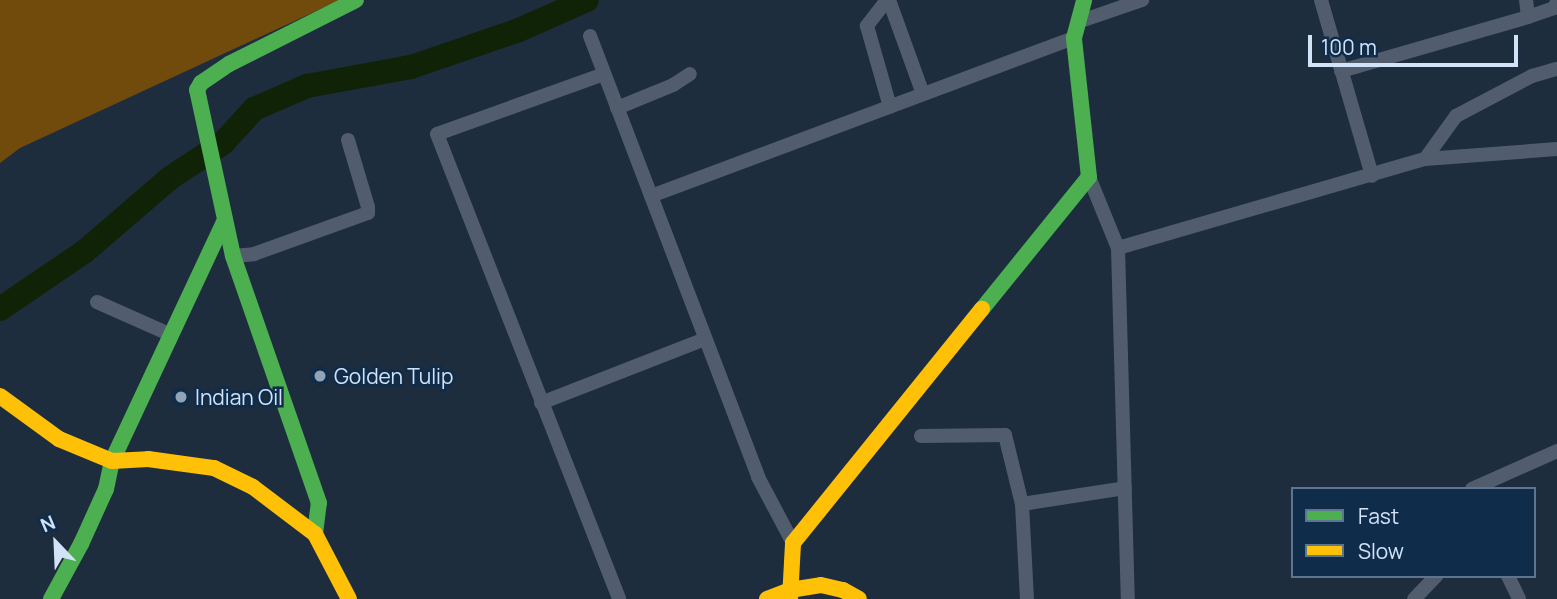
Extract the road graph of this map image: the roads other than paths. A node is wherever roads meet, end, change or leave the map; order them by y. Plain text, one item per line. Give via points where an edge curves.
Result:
1 (356, 0) edge
2 (888, 0) edge
3 (1084, 0) edge
4 (1142, 0) edge
5 (1321, 0) edge
6 (1526, 0) edge
7 (1557, 2) edge
8 (1528, 17) junction
9 (1076, 30) junction
10 (590, 36) dead end
11 (1557, 69) edge
12 (1341, 71) junction
13 (604, 74) junction
14 (690, 74) dead end
15 (923, 94) junction
16 (890, 107) junction
17 (617, 108) junction
18 (348, 140) dead end
19 (1557, 149) edge
20 (1425, 159) junction
21 (1372, 176) junction
22 (1089, 177) junction
23 (651, 196) junction
24 (225, 220) junction
25 (1118, 248) junction
26 (233, 256) junction
27 (97, 302) dead end
28 (172, 335) junction
29 (705, 339) junction
30 (0, 396) edge
31 (541, 403) junction
32 (921, 436) dead end
33 (1557, 452) edge
34 (112, 461) junction
35 (1477, 487) edge
36 (1125, 488) junction
37 (1023, 505) junction
38 (315, 534) junction
39 (793, 543) junction
40 (1434, 578) edge
41 (1509, 578) edge
42 (790, 594) edge
43 (51, 599) edge
44 (349, 599) edge
45 (619, 599) edge
46 (767, 599) edge
47 (859, 599) edge
48 (1027, 599) edge
49 (1128, 599) edge
50 (1413, 599) edge
51 (1519, 599) edge

1 - 24 street via 229,64 201,83 197,99
2 - 15 street
2 - 16 street via 866,26
3 - 9 street
4 - 9 street
5 - 12 street
6 - 8 street
7 - 8 street via 1554,8
8 - 12 street
9 - 15 street
9 - 22 street
10 - 13 street
11 - 20 street via 1532,76 1456,116
12 - 21 street
13 - 17 street
13 - 31 street via 437,134
14 - 17 street
15 - 16 street
16 - 23 street
17 - 23 street
18 - 26 street via 368,213 254,254
19 - 20 street
20 - 21 street
21 - 25 street
22 - 25 street
22 - 39 street
23 - 29 street
24 - 26 street
24 - 28 street
25 - 36 street
26 - 38 street via 319,503
27 - 28 street
28 - 34 street
29 - 31 street
29 - 39 street via 758,477
30 - 34 street via 59,439
31 - 45 street
32 - 37 street via 1006,435
33 - 35 street
34 - 38 street via 148,459 214,468 253,487
34 - 43 street via 106,489
36 - 37 street
36 - 49 street
37 - 48 street
38 - 44 street
39 - 42 street
40 - 50 street
41 - 51 street
42 - 46 street
42 - 47 street via 821,584

